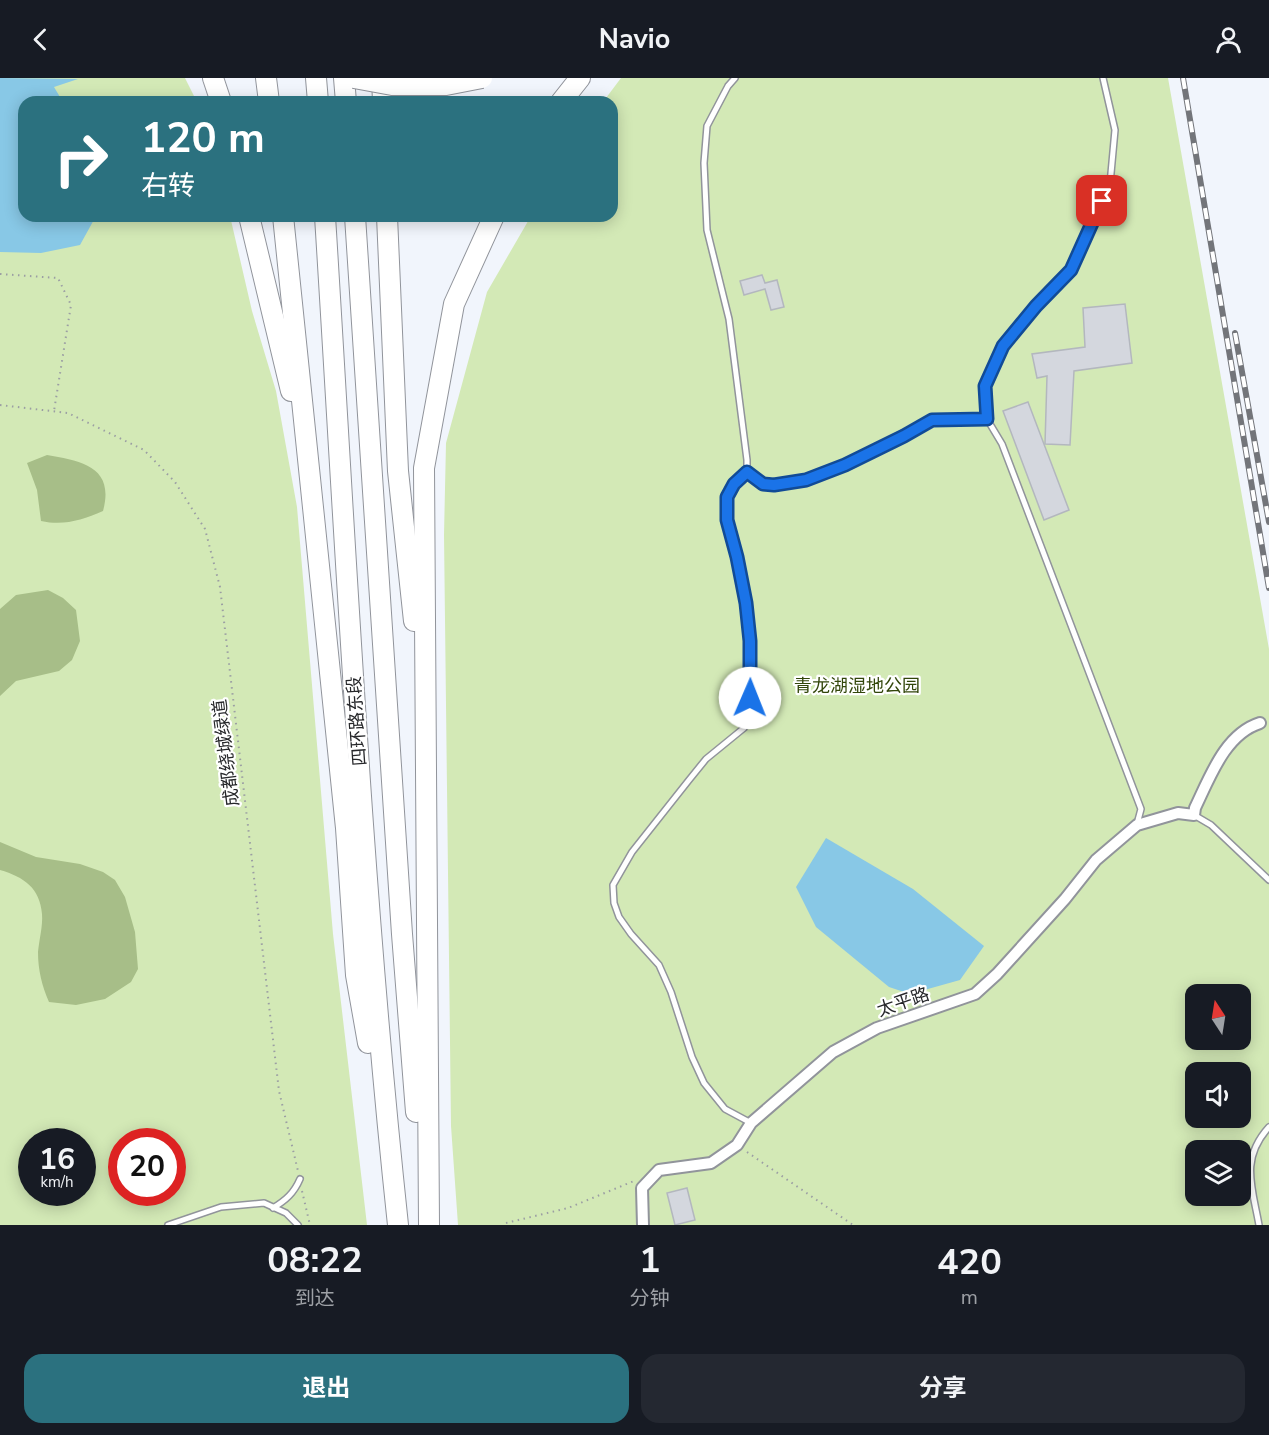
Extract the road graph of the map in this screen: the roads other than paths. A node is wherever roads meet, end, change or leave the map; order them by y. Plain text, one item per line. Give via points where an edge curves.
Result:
1 (213, 78) edge
2 (266, 78) edge
3 (316, 78) edge
4 (344, 78) edge
5 (354, 78) edge
6 (382, 78) edge
7 (482, 78) edge
8 (580, 78) edge
9 (735, 78) edge
10 (1103, 78) edge
11 (219, 96) edge
12 (268, 96) edge
13 (318, 96) edge
14 (346, 96) edge
15 (383, 96) edge
16 (566, 96) edge
17 (250, 222) edge
18 (284, 222) edge
19 (325, 222) edge
20 (355, 222) edge
21 (387, 222) edge
22 (491, 222) edge
23 (987, 419) junction
24 (747, 472) junction
25 (310, 483) junction
26 (1260, 723) dead end
27 (425, 734) junction
28 (1194, 815) junction
29 (1137, 825) junction
30 (1269, 880) edge
31 (751, 1123) junction
32 (1269, 1127) edge
33 (391, 1162) junction
34 (300, 1179) road end
35 (273, 1208) junction
36 (168, 1225) edge
37 (298, 1225) edge
38 (398, 1225) edge
39 (427, 1225) edge
40 (643, 1225) edge
41 (1260, 1225) edge

1 - 11 highway
2 - 12 highway
3 - 13 highway
4 - 14 highway
5 - 7 highway, bridge via 392,85 446,85
6 - 15 highway
8 - 16 highway
9 - 24 lane via 706,126 704,163 707,230 729,319
10 - 23 lane via 1115,130 1110,184 1071,270 1003,346 985,386
17 - 25 highway
18 - 25 highway
19 - 33 highway, 四环路东段 via 370,926
20 - 39 highway, 四环路东段 via 402,934
21 - 27 highway via 398,471
22 - 27 highway via 454,304 424,468
23 - 24 lane via 932,420 845,465 806,480 763,484
23 - 29 lane via 1002,444 1141,809
24 - 31 lane via 727,497 727,520 746,603 750,712 744,728 706,759 689,780 632,852 613,885 619,917 659,965 704,1083 725,1109
25 - 33 highway via 346,828 356,975
26 - 28 street via 1239,733 1215,765
27 - 39 highway
28 - 29 street, 太平路 via 1178,813
28 - 30 lane via 1211,825
29 - 31 street, 太平路 via 1096,860 1050,916 975,993 877,1029 833,1052
31 - 40 street, 太平路 via 737,1145 711,1163 658,1170 642,1188
32 - 41 lane via 1251,1154 1250,1177
33 - 38 highway, 四环路东段
34 - 35 lane via 284,1202
35 - 36 lane via 264,1203 221,1207
35 - 37 lane

